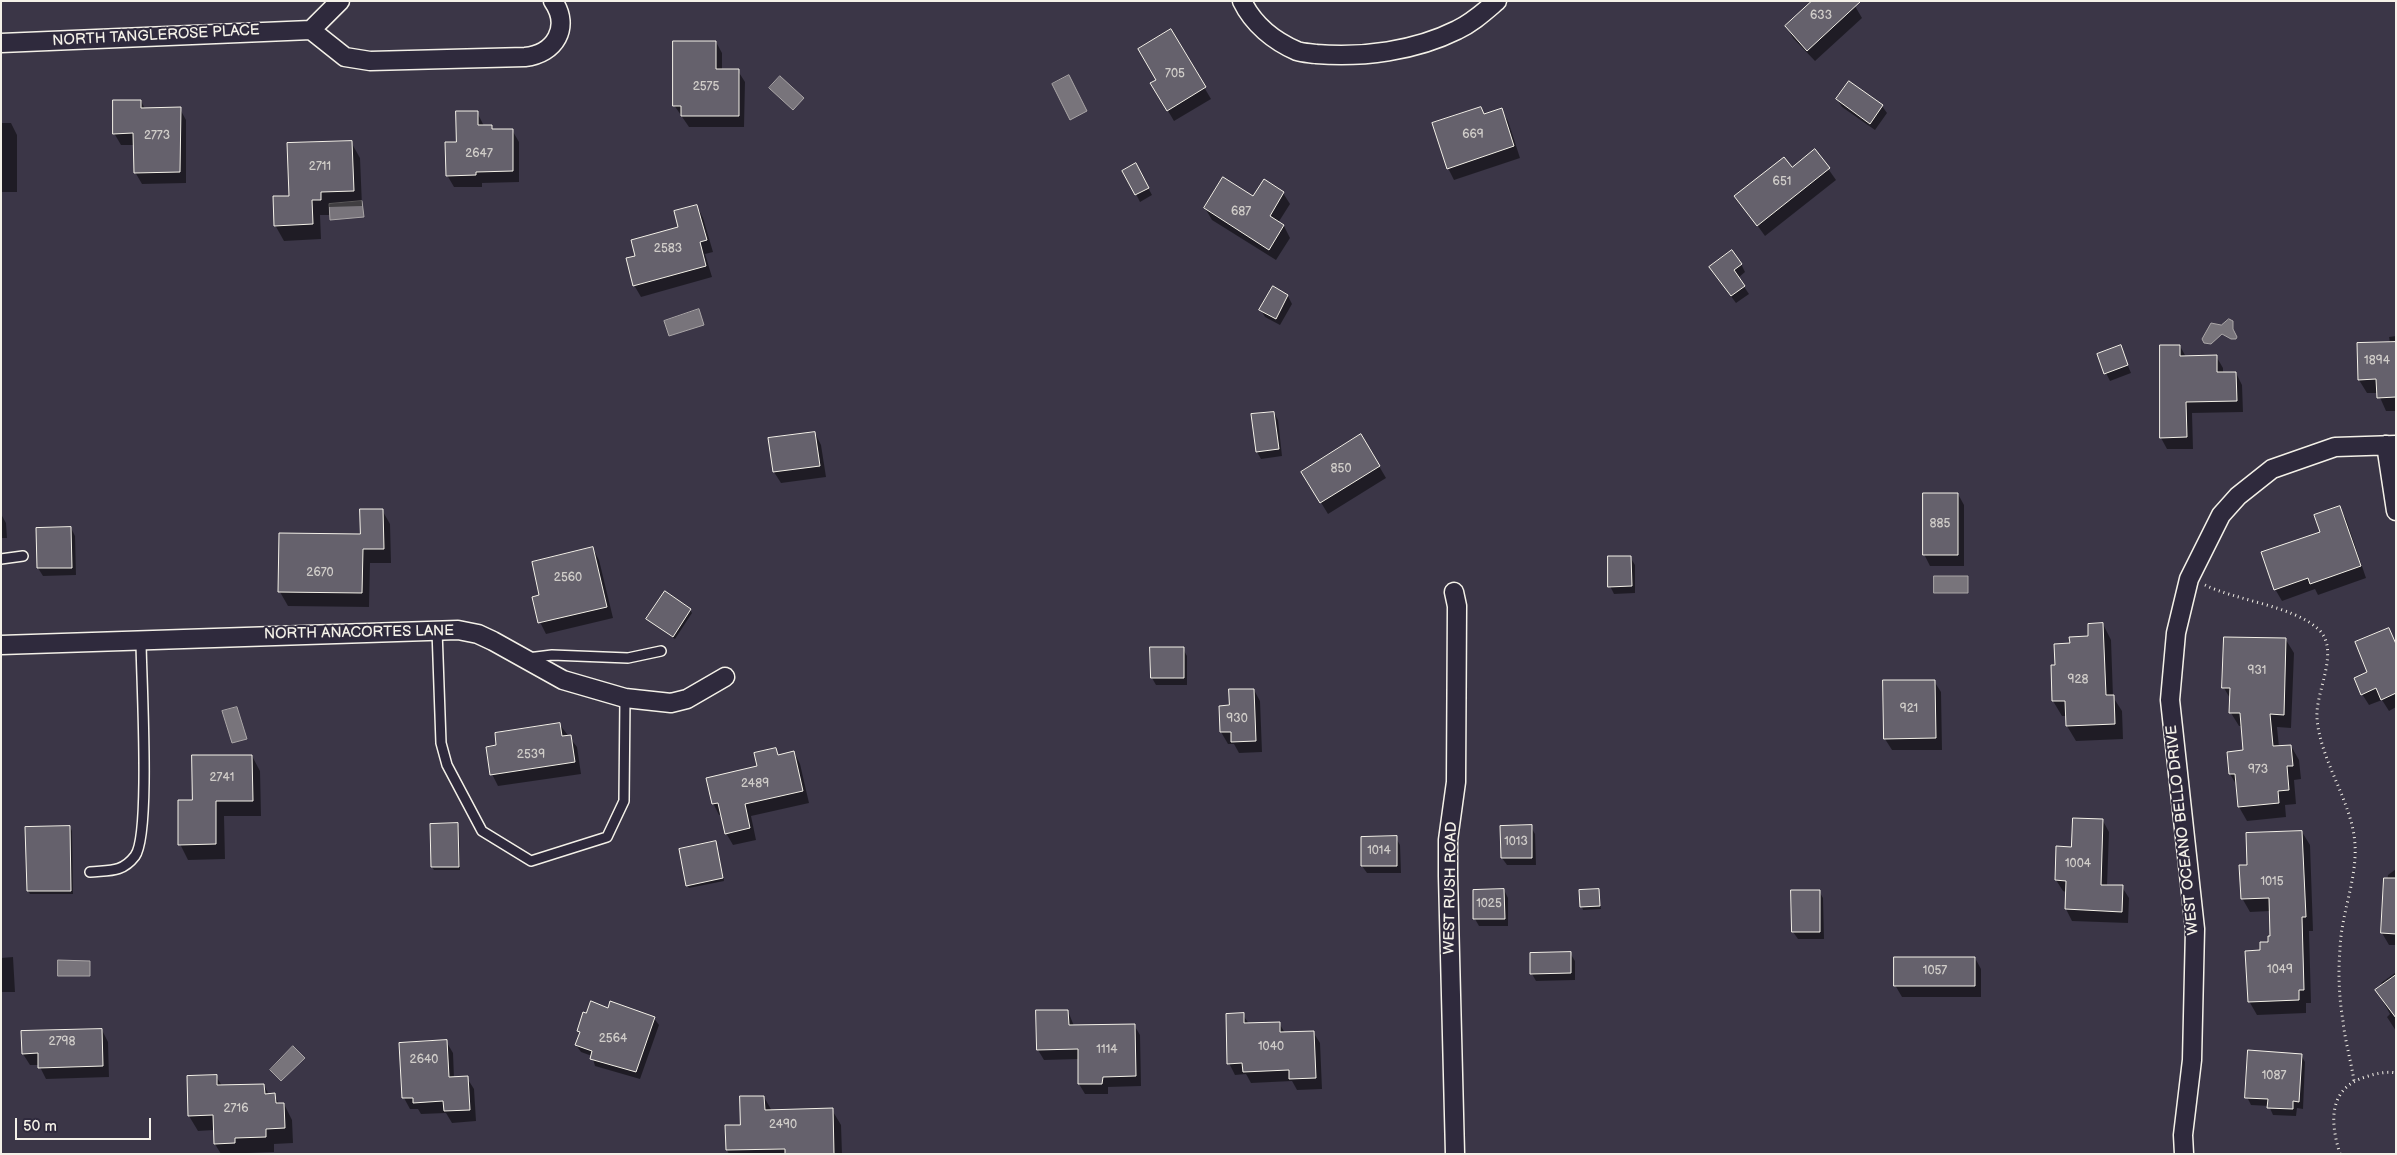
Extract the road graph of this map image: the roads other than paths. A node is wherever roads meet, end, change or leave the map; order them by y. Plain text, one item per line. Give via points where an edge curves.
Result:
1 (340, 1) edge
2 (553, 1) edge
3 (1242, 1) edge
4 (1497, 1) edge
5 (311, 30) junction
6 (1, 43) edge
7 (2391, 445) edge
8 (2396, 511) edge
9 (23, 556) dead end
10 (1, 558) edge
11 (1454, 592) dead end
12 (437, 630) junction
13 (141, 640) junction
14 (1, 645) edge
15 (661, 651) dead end
16 (523, 659) junction
17 (725, 677) dead end
18 (625, 698) junction
19 (90, 872) dead end
20 (1455, 1154) edge
21 (2184, 1154) edge

1 - 5 street
2 - 5 street via 559,14 560,30 552,45 535,56 370,61 345,57
3 - 4 street via 1265,33 1299,52 1339,56 1396,50 1428,42 1458,30
5 - 6 street, NORTH TANGLEROSE PLACE
7 - 8 street
7 - 21 street, WEST OCEANO BELLO DRIVE via 2335,447 2272,469 2238,496 2221,515 2189,579 2176,633 2170,700 2195,929 2192,1060
9 - 10 lane
11 - 20 street, WEST RUSH ROAD via 1457,606 1456,782 1448,840 1448,876
12 - 13 street, NORTH ANACORTES LANE
12 - 16 street, NORTH ANACORTES LANE via 478,634
12 - 18 lane via 441,743 447,765 482,831 531,861 607,837 624,801
13 - 14 street, NORTH ANACORTES LANE
13 - 19 lane via 144,811 136,855 121,869
15 - 16 lane via 628,658 552,655
16 - 18 street, NORTH ANACORTES LANE via 564,680
17 - 18 street, NORTH ANACORTES LANE via 687,699 671,703

